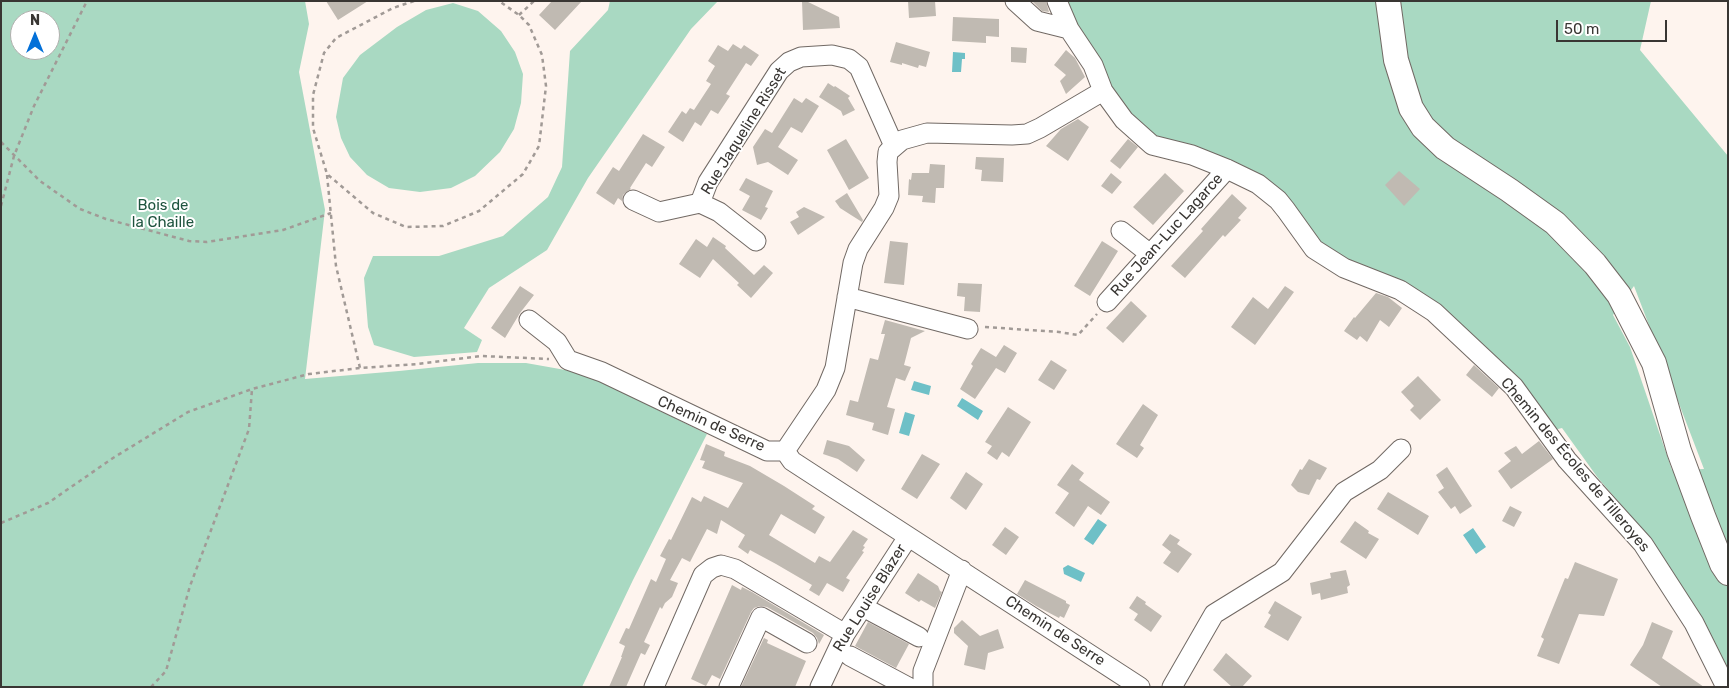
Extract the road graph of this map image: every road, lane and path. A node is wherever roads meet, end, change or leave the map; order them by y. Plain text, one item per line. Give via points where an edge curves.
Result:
1 (87, 1) edge
2 (414, 1) edge
3 (498, 1) edge
4 (534, 1) edge
5 (1015, 1) edge
6 (1057, 1) edge
7 (1388, 1) edge
8 (519, 14) junction
9 (1069, 29) junction
10 (1103, 91) junction
11 (1, 142) edge
12 (894, 146) junction
13 (14, 156) junction
14 (1227, 169) junction
15 (327, 174) junction
16 (634, 200) dead end
17 (700, 203) junction
18 (1, 206) edge
19 (330, 212) junction
20 (1121, 231) dead end
21 (756, 241) dead end
22 (1150, 254) junction
23 (847, 296) junction
24 (1108, 302) joint
25 (529, 320) dead end
26 (968, 329) joint
27 (568, 360) junction
28 (360, 368) junction
29 (252, 389) junction
30 (1401, 450) dead end
31 (785, 452) junction
32 (1703, 516) junction
33 (1, 523) edge
34 (908, 537) junction
35 (1728, 550) edge
36 (962, 570) junction
37 (1728, 573) edge
38 (863, 607) junction
39 (846, 634) junction
40 (919, 637) dead end
41 (808, 642) dead end
42 (850, 656) dead end
43 (151, 687) edge
44 (654, 687) edge
45 (729, 687) edge
46 (820, 687) edge
47 (908, 687) edge
48 (922, 687) edge
49 (1140, 687) edge
50 (1172, 687) edge
51 (1726, 687) edge

1 - 13 path via 34,106
2 - 15 path via 393,8 336,38 324,53 313,95 313,128
3 - 8 path
4 - 8 path
5 - 9 street via 1037,21
6 - 9 street, Chemin des Écoles de Tilleroyes
7 - 32 main road via 1396,60 1411,108 1423,128 1445,148 1555,223 1595,264 1619,295 1654,364 1679,451
8 - 15 path via 529,25 542,55 546,86 539,146 523,174 479,211 444,226 406,227 373,214
9 - 10 street, Chemin des Écoles de Tilleroyes via 1093,65
10 - 12 street via 1027,134 927,133 902,140
10 - 14 street, Chemin des Écoles de Tilleroyes via 1124,120 1152,145 1192,155
11 - 13 path
12 - 17 street, Rue Jaqueline Risset via 859,68 849,59 832,55 801,57 779,71 708,182
12 - 23 street via 888,152 889,196 858,249
13 - 18 path
13 - 19 path via 40,181 80,208 106,219 189,241 207,242 283,230
14 - 22 street, Rue Jean-Luc Lagarce
14 - 51 street, Chemin des Écoles de Tilleroyes via 1258,184 1278,200 1314,249 1344,268 1400,290 1434,312 1514,387 1567,460 1643,544 1694,623
15 - 19 path
16 - 17 street via 659,212
17 - 21 street, Rue Jaqueline Risset via 719,212
19 - 28 path via 336,266
20 - 22 street
22 - 24 street, Rue Jean-Luc Lagarce
23 - 26 street
23 - 31 street via 835,368 826,390
24 - 26 path via 1078,335 978,327
25 - 27 street via 557,342
27 - 28 path via 481,356
27 - 31 street, Chemin de Serre via 602,372 767,451
28 - 29 path via 309,374
29 - 33 path via 188,412 48,503
29 - 43 path via 249,429 190,586 166,671
30 - 50 street via 1380,470 1344,492 1282,572 1214,614
31 - 34 street, Chemin de Serre via 792,461
32 - 35 main road
32 - 37 main road
34 - 36 street, Chemin de Serre
34 - 38 street, Rue Louise Blazer
36 - 48 street via 923,671
36 - 49 street, Chemin de Serre
38 - 39 street, Rue Louise Blazer
38 - 40 street
39 - 44 street via 735,569 722,565 703,575
39 - 46 street, Rue Louise Blazer
41 - 45 street via 761,617
42 - 47 street

